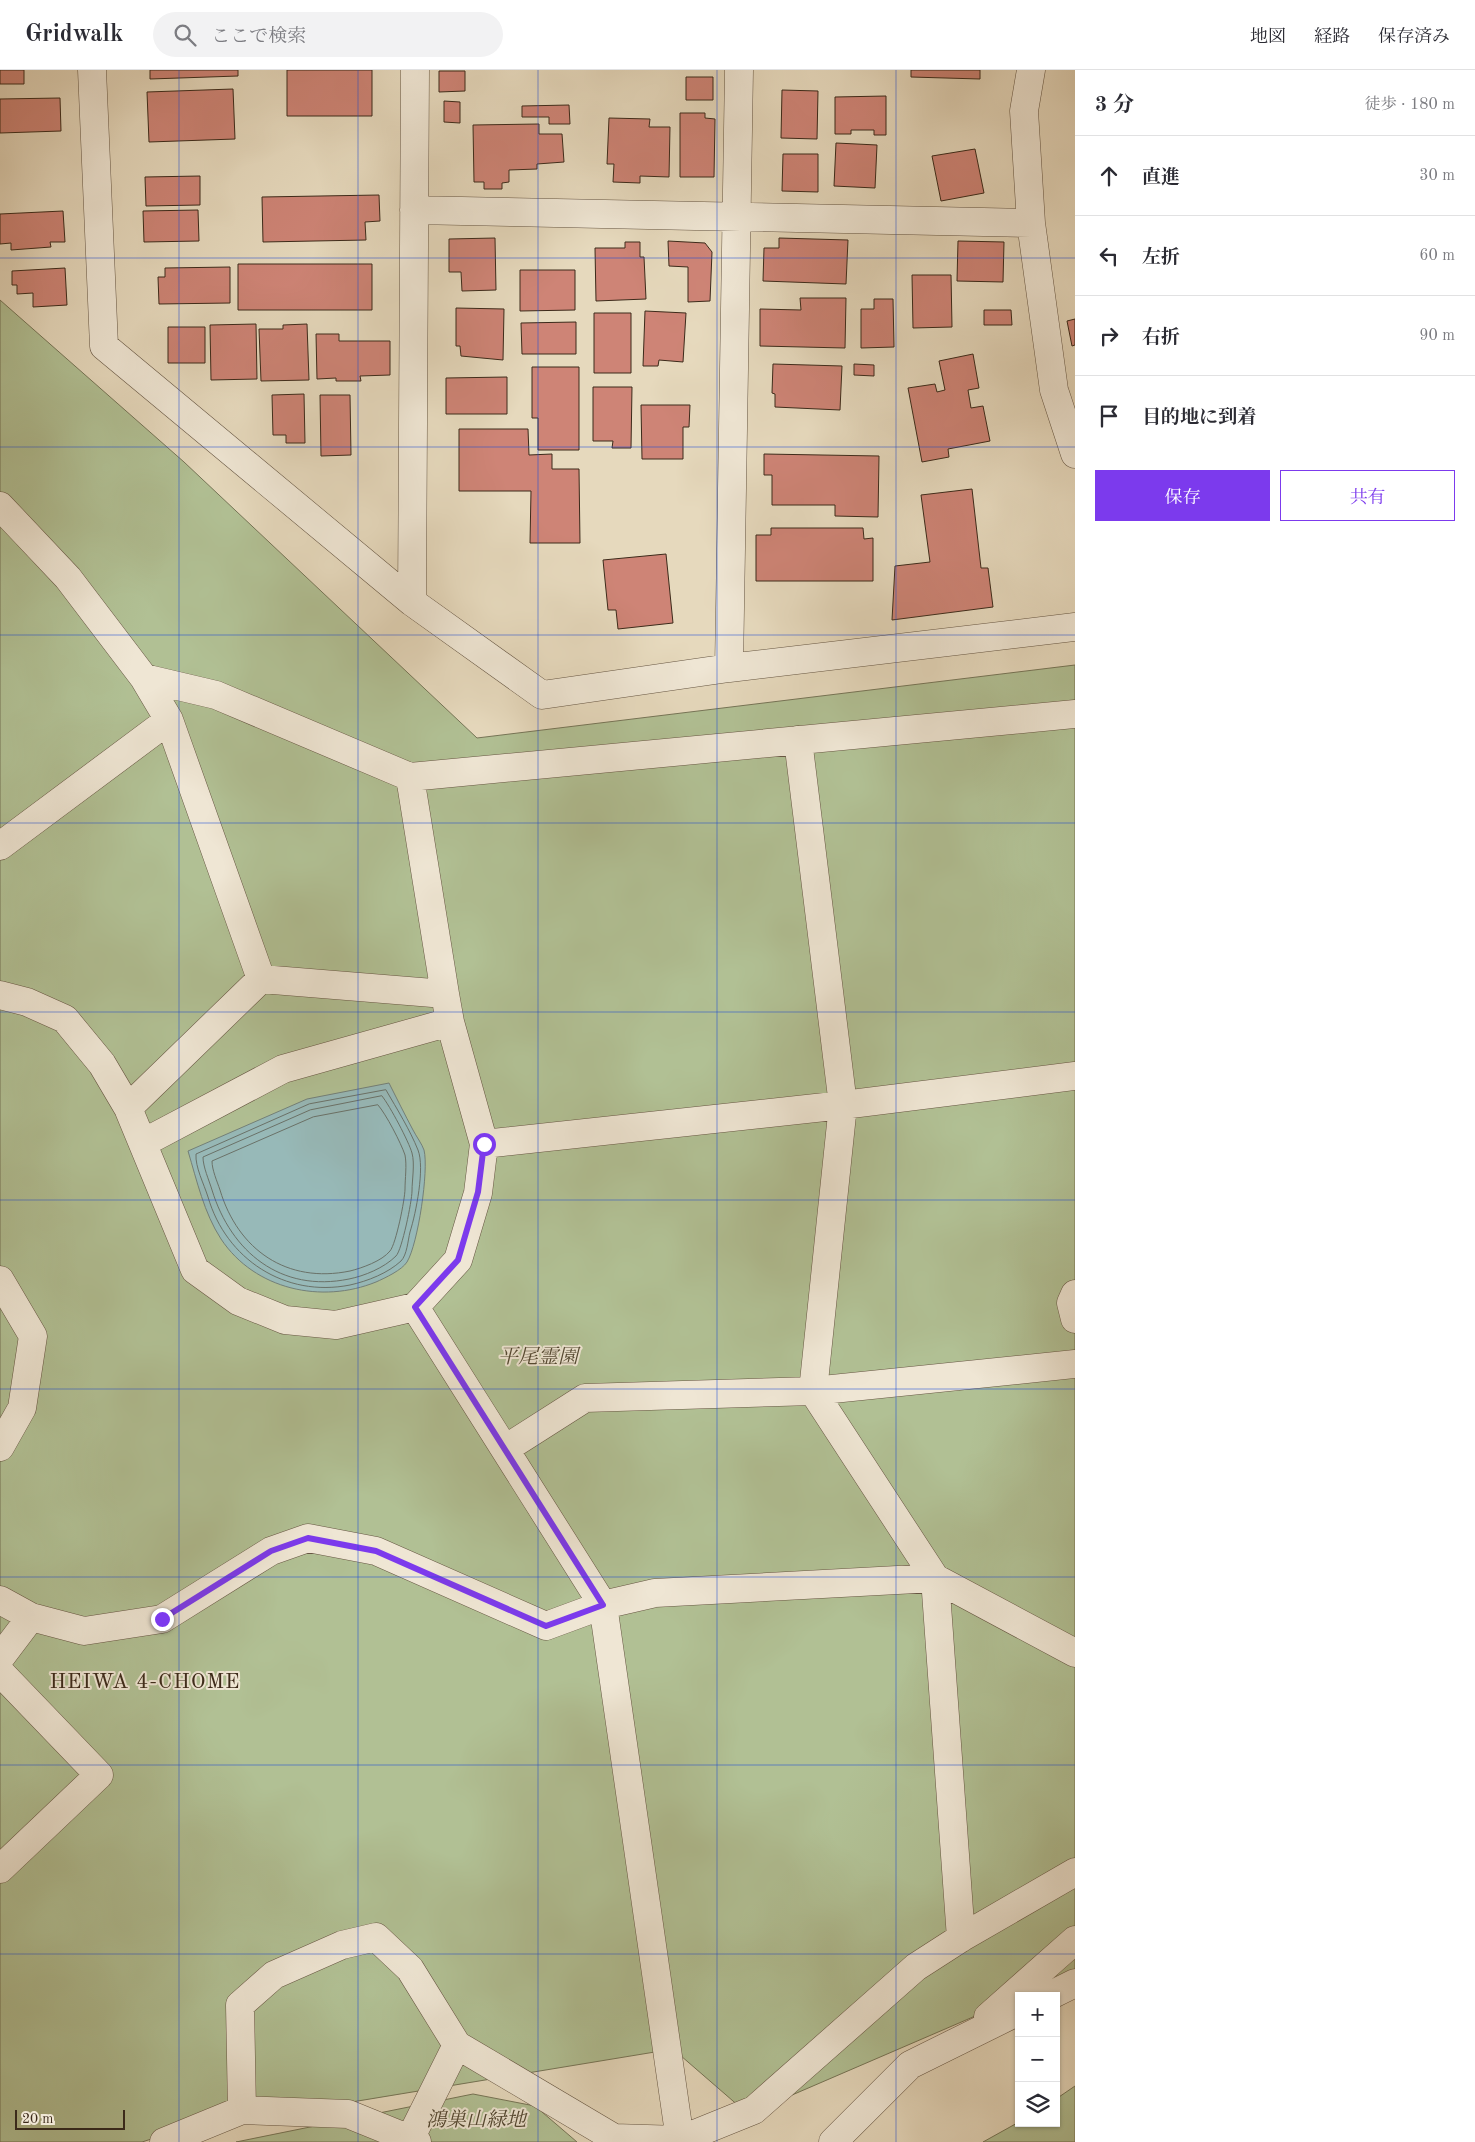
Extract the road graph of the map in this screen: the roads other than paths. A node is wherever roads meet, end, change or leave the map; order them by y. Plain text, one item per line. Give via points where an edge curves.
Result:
1 (92, 70) edge
2 (415, 70) edge
3 (740, 70) edge
4 (1031, 70) edge
5 (414, 210) junction
6 (737, 216) junction
7 (1031, 223) junction
8 (1075, 454) edge
9 (0, 506) edge
10 (412, 602) junction
11 (1075, 627) edge
12 (729, 668) junction
13 (144, 678) junction
14 (1075, 714) edge
15 (169, 720) junction
16 (798, 740) junction
17 (410, 777) junction
18 (0, 846) edge
19 (261, 979) junction
20 (444, 994) junction
21 (0, 995) edge
22 (450, 1022) junction
23 (1075, 1076) edge
24 (843, 1105) junction
25 (128, 1108) junction
26 (143, 1143) junction
27 (484, 1144) junction
28 (0, 1280) edge
29 (1075, 1294) edge
30 (415, 1307) junction
31 (1075, 1319) edge
32 (1075, 1364) edge
33 (813, 1390) junction
34 (0, 1447) edge
35 (505, 1449) junction
36 (935, 1578) junction
37 (0, 1600) edge
38 (603, 1605) junction
39 (30, 1617) junction
40 (1075, 1653) edge
41 (0, 1658) edge
42 (0, 1672) edge
43 (0, 1869) edge
44 (1075, 1872) edge
45 (961, 1938) junction
46 (1075, 1940) edge
47 (1075, 1983) edge
48 (1057, 1992) edge
49 (1015, 2013) edge
50 (962, 2039) junction
51 (457, 2045) junction
52 (242, 2110) junction
53 (413, 2140) edge
54 (680, 2140) junction
55 (164, 2142) edge
56 (833, 2142) edge

1 - 10 street via 104,346
2 - 5 street
3 - 6 street
4 - 7 street via 1024,111
5 - 6 street
5 - 10 street
6 - 7 street
6 - 12 street
7 - 8 street via 1054,390
9 - 13 street via 68,578
10 - 12 street via 542,695
11 - 12 street
13 - 15 street
13 - 17 street via 216,695
14 - 16 street
15 - 18 street
15 - 19 street
16 - 17 street
16 - 24 street
17 - 20 street
19 - 20 street
19 - 25 street
20 - 22 street
21 - 25 street via 28,1002 65,1019 102,1064
22 - 26 street via 283,1069
22 - 27 street
23 - 24 street
24 - 27 street
24 - 33 street
25 - 26 street
26 - 30 street via 195,1270 238,1301 285,1320 336,1325
27 - 30 street via 478,1192 458,1260
28 - 34 street via 33,1336 22,1408
29 - 31 street via 1071,1303
30 - 35 street
32 - 33 street
33 - 35 street via 585,1398
33 - 36 street
35 - 38 street
36 - 38 street via 655,1594
36 - 40 street
36 - 45 street
37 - 39 street
38 - 39 street via 546,1626 376,1551 308,1538 271,1551 162,1619 84,1631
38 - 54 street
39 - 41 street
42 - 43 street via 99,1775
44 - 45 street
45 - 54 street via 916,1967 754,2110
46 - 50 street
47 - 48 street
49 - 50 street
50 - 56 street via 910,2065
51 - 52 street via 410,1969 376,1937 342,1945 274,1975 240,2005
51 - 53 street
51 - 54 street via 614,2138
52 - 53 street via 348,2114
52 - 55 street

